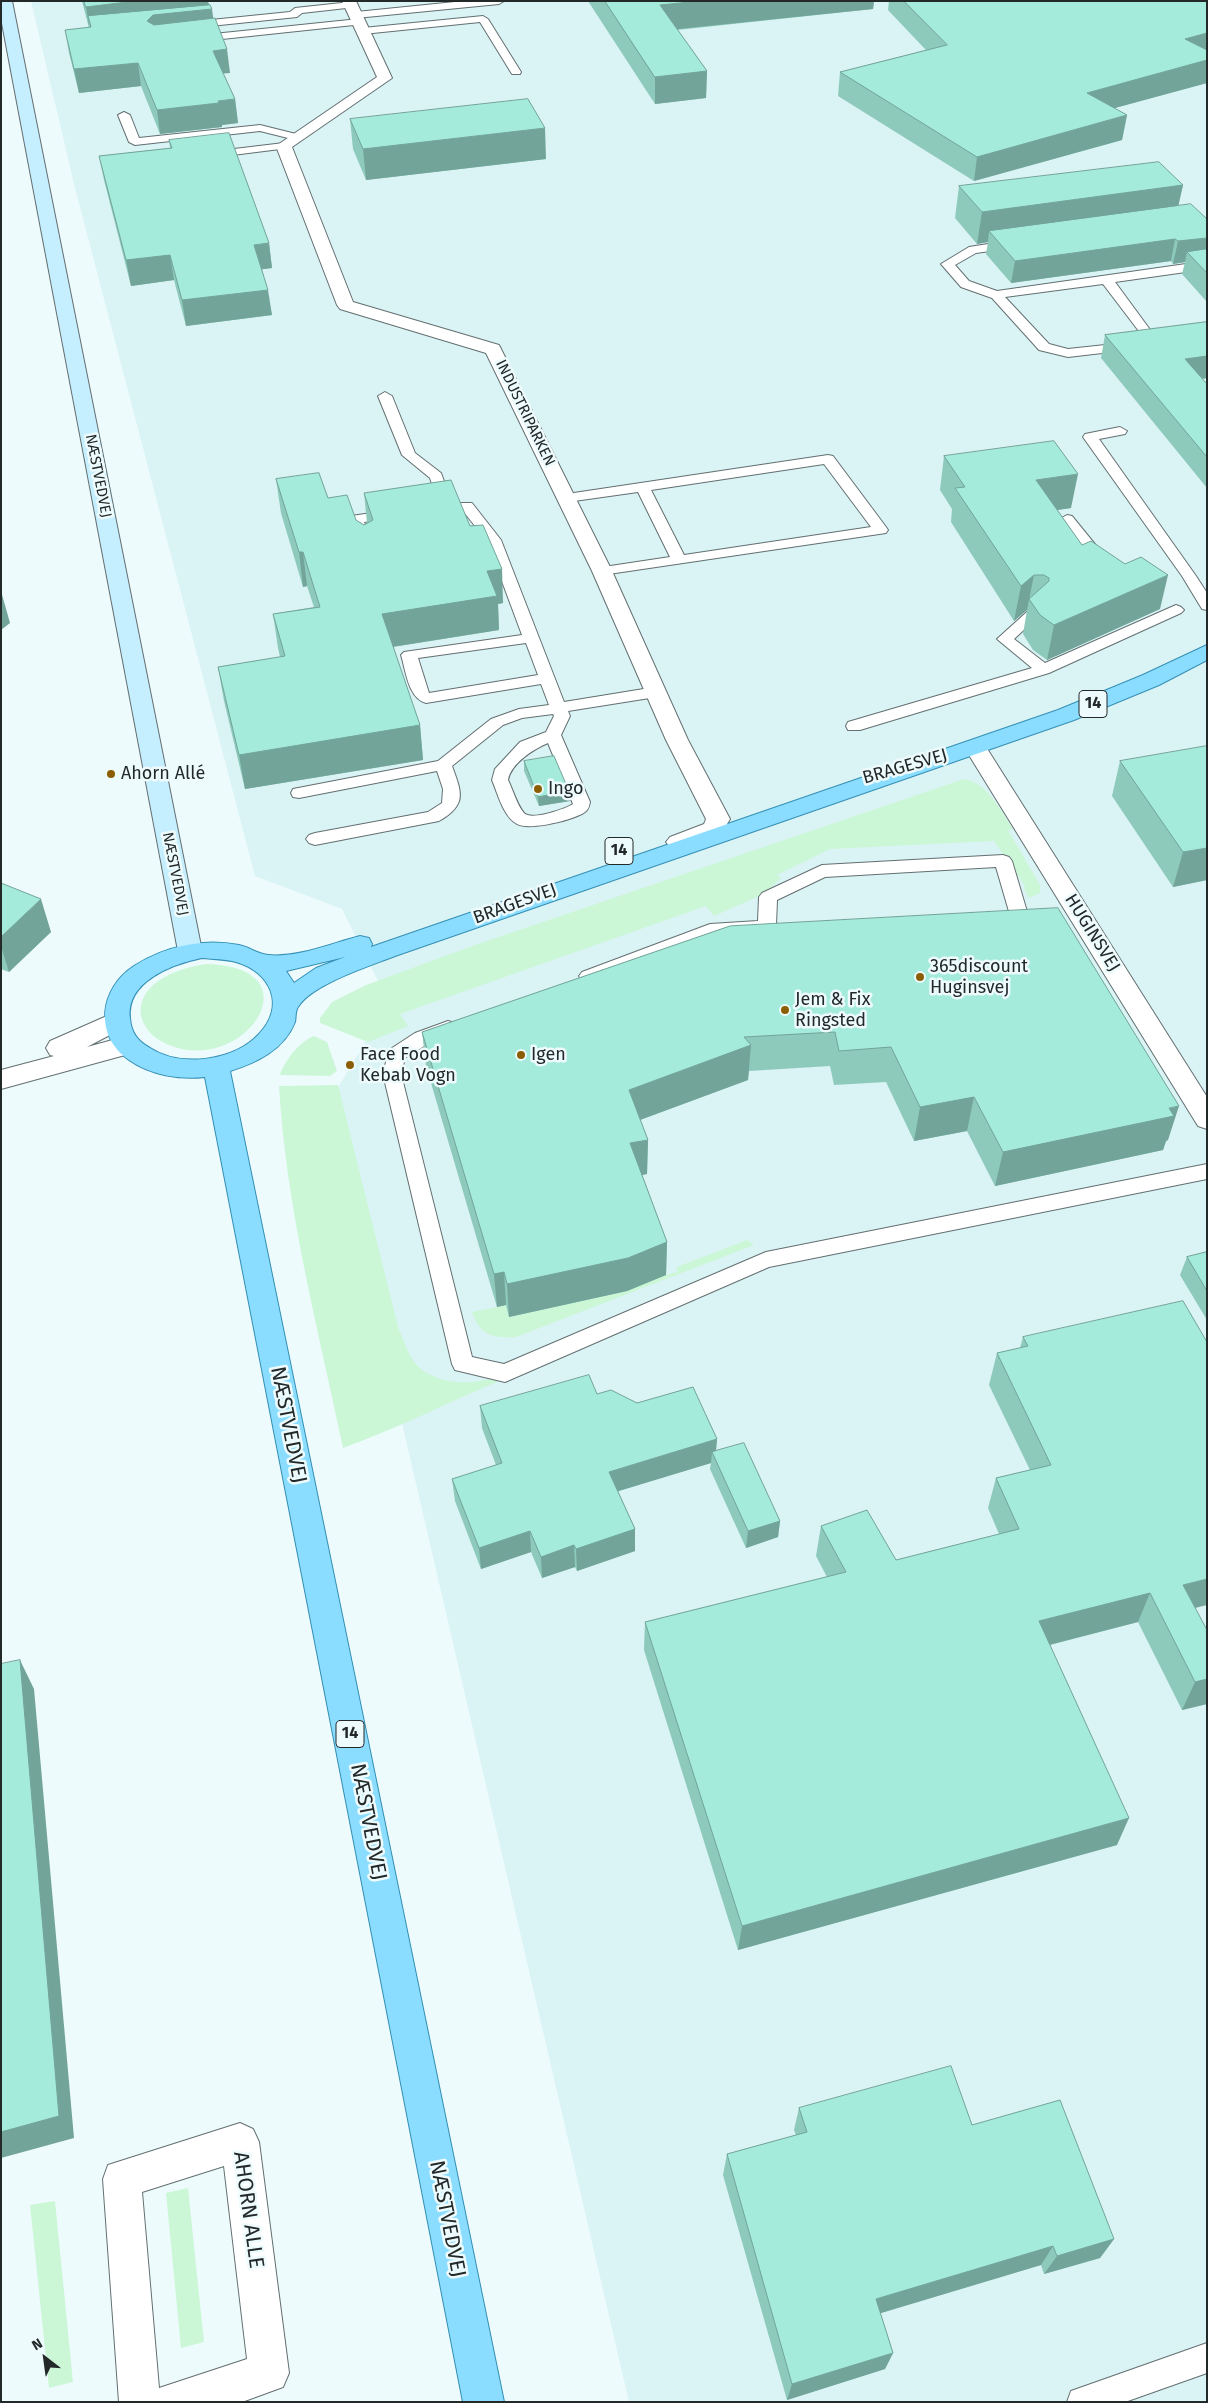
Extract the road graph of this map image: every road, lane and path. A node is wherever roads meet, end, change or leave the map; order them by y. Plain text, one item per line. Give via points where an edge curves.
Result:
1 (5, 1) edge
2 (499, 1) edge
3 (356, 15) edge
4 (181, 26) edge
5 (186, 40) edge
6 (516, 72) dead end
7 (124, 115) dead end
8 (290, 142) junction
9 (195, 157) edge
10 (1031, 242) edge
11 (1207, 265) edge
12 (1106, 279) junction
13 (996, 295) junction
14 (385, 396) dead end
15 (1120, 430) dead end
16 (642, 486) junction
17 (567, 498) junction
18 (446, 507) junction
19 (1068, 519) dead end
20 (368, 553) edge
21 (679, 560) junction
22 (602, 571) junction
23 (1121, 572) edge
24 (1162, 601) edge
25 (1207, 606) edge
26 (1176, 610) junction
27 (1207, 613) edge
28 (1033, 614) edge
29 (531, 638) junction
30 (1207, 651) edge
31 (1043, 670) junction
32 (547, 678) junction
33 (656, 692) junction
34 (558, 708) junction
35 (854, 726) dead end
36 (553, 736) junction
37 (975, 747) junction
38 (443, 766) junction
39 (299, 793) dead end
40 (718, 819) junction
41 (750, 824) junction
42 (314, 839) dead end
43 (581, 881) junction
44 (1079, 912) junction
45 (1036, 914) junction
46 (1000, 916) edge
47 (767, 925) junction
48 (786, 925) edge
49 (190, 951) junction
50 (266, 964) junction
51 (569, 983) edge
52 (288, 1002) junction
53 (116, 1021) junction
54 (468, 1021) edge
55 (128, 1045) junction
56 (216, 1066) junction
57 (1, 1069) edge
58 (1, 1080) edge
59 (1207, 1119) edge
60 (1207, 1172) edge
61 (1207, 2358) edge
62 (140, 2402) edge
63 (174, 2402) edge
64 (484, 2402) edge
65 (1082, 2402) edge

1 - 49 main road, NÆSTVEDVEJ
2 - 3 lane
3 - 4 lane via 295,11 297,14
3 - 5 lane
3 - 6 lane via 483,19
3 - 8 street via 385,78
7 - 8 lane via 135,142 260,128
8 - 9 lane
8 - 17 street, INDUSTRIPARKEN via 346,305 494,350
10 - 13 lane via 973,250 947,264 965,284
11 - 12 lane
12 - 13 lane
12 - 13 lane via 1145,331 1128,346 1068,354 1044,347
14 - 18 lane via 409,455 436,476
15 - 25 lane via 1090,438
16 - 17 lane
16 - 21 lane
16 - 21 lane via 828,459 881,530
17 - 22 street, INDUSTRIPARKEN
18 - 20 lane via 356,519
18 - 29 lane via 467,506 494,540
19 - 23 lane via 1093,551
21 - 22 lane
22 - 33 street, INDUSTRIPARKEN
24 - 26 lane
26 - 27 lane
26 - 31 lane
28 - 31 lane via 1005,639
29 - 32 lane
29 - 32 lane via 409,655 421,694 426,698
30 - 37 main road, BRAGESVEJ / 14 via 1151,680
31 - 35 lane
32 - 34 lane
33 - 34 lane
33 - 40 street, INDUSTRIPARKEN
34 - 36 lane via 562,716
34 - 38 lane via 506,717
36 - 36 lane via 582,802 581,807 538,821 524,821 516,815 500,780 501,772 526,746
37 - 40 main road, BRAGESVEJ / 14
37 - 41 main road, BRAGESVEJ
37 - 44 street, HUGINSVEJ
38 - 39 lane
38 - 42 lane via 453,800 446,811 433,817
40 - 41 main road, BRAGESVEJ via 734,825
40 - 43 street via 709,832 640,855
40 - 50 main road, BRAGESVEJ / 14 via 620,850 492,902 396,934 294,962
41 - 43 main road, BRAGESVEJ
43 - 52 main road, BRAGESVEJ via 325,974
44 - 45 lane
44 - 59 street, HUGINSVEJ
45 - 46 lane
45 - 47 lane via 1003,861 822,871 768,897
47 - 48 lane
47 - 51 lane via 716,928
49 - 50 main road, 14 via 214,949 237,952
49 - 53 main road, 14 via 155,964 136,977 119,1003
50 - 52 main road, 14 via 284,985
52 - 56 main road via 283,1020 272,1037 242,1058
53 - 55 main road
53 - 57 street via 77,1042
54 - 60 lane via 422,1038 396,1055 392,1074 463,1364 505,1373 766,1260
55 - 56 main road via 146,1059 172,1067
55 - 58 street
56 - 64 main road, NÆSTVEDVEJ / 14
61 - 65 lane
62 - 63 street, AHORN ALLE via 122,2179 240,2142 270,2373

